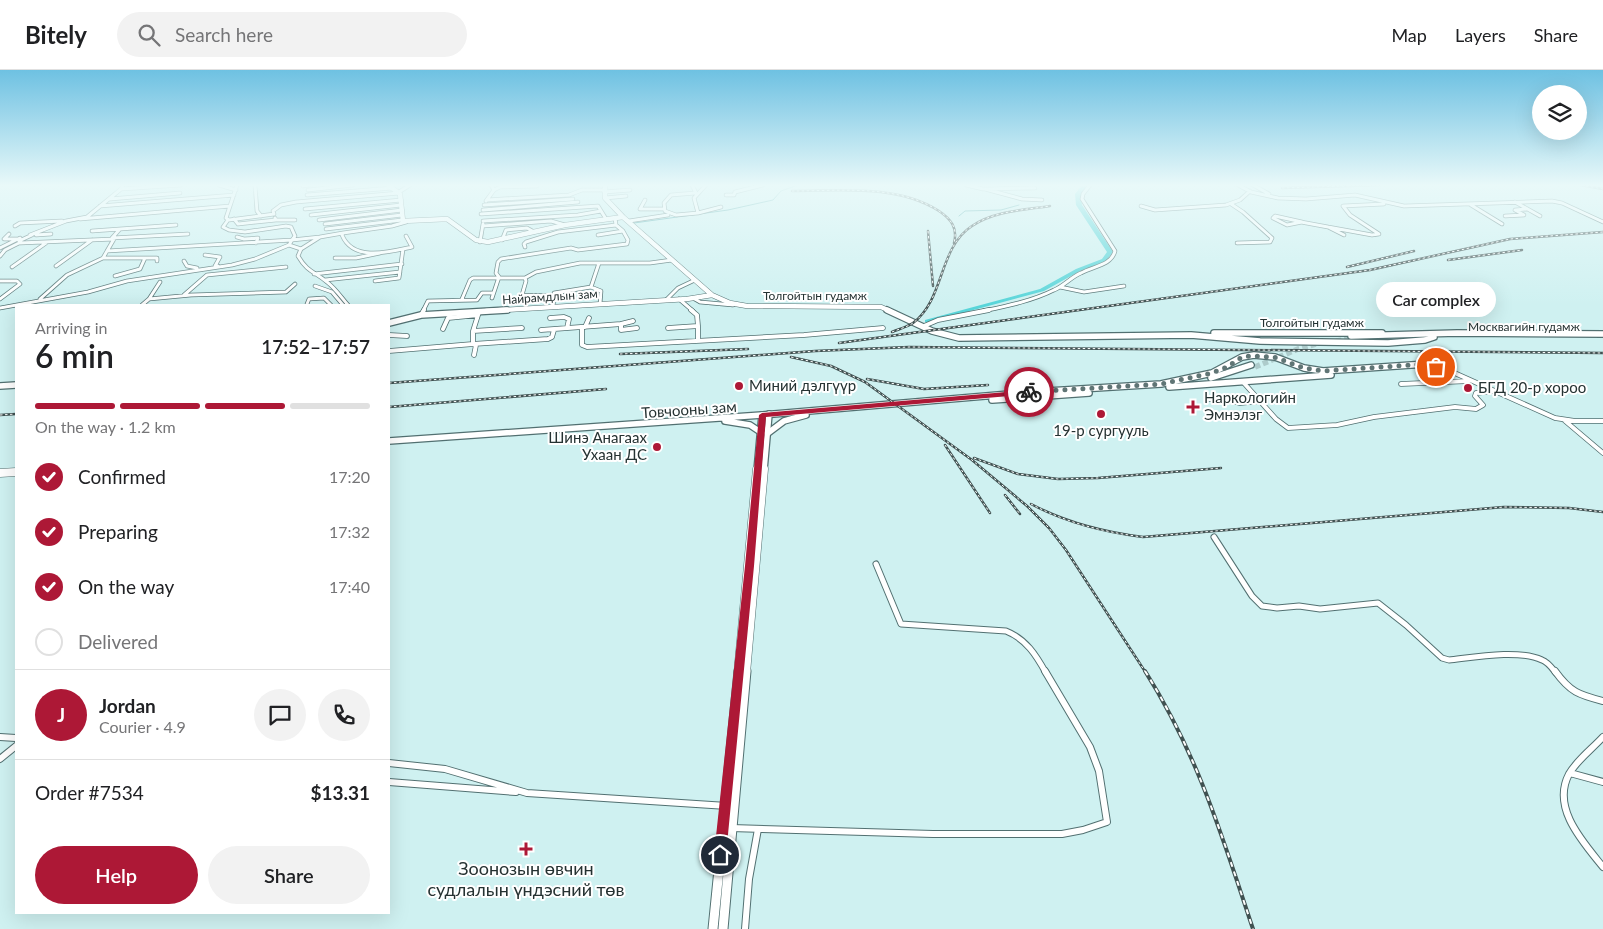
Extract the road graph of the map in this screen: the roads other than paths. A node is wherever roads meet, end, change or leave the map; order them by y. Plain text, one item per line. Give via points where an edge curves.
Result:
1 (56, 225) edge
2 (176, 225) dead end
3 (224, 225) edge
4 (348, 225) edge
5 (393, 225) edge
6 (456, 225) edge
7 (496, 225) edge
8 (565, 225) edge
9 (616, 225) joint
10 (634, 225) edge
11 (1100, 225) edge
12 (1258, 225) edge
13 (1318, 225) edge
14 (1369, 225) edge
15 (483, 226) joint
16 (1328, 227) junction
17 (326, 229) dead end
18 (120, 230) junction
19 (92, 231) dead end
20 (623, 231) junction
21 (534, 232) junction
22 (344, 233) junction
23 (9, 234) dead end
24 (51, 234) dead end
25 (188, 234) dead end
26 (32, 235) junction
27 (598, 235) dead end
28 (1344, 235) dead end
29 (406, 236) dead end
30 (237, 237) dead end
31 (320, 237) junction
32 (114, 239) junction
33 (92, 240) junction
34 (292, 240) junction
35 (502, 240) junction
36 (19, 242) junction
37 (47, 242) junction
38 (480, 242) junction
39 (256, 243) junction
40 (1237, 243) dead end
41 (289, 245) junction
42 (525, 247) dead end
43 (0, 249) edge
44 (300, 249) junction
45 (403, 249) junction
46 (107, 251) junction
47 (381, 252) junction
48 (205, 255) dead end
49 (0, 256) edge
50 (103, 258) junction
51 (145, 258) junction
52 (335, 258) dead end
53 (672, 260) junction
54 (158, 261) dead end
55 (184, 261) dead end
56 (599, 263) junction
57 (402, 264) junction
58 (56, 266) dead end
59 (12, 267) dead end
60 (221, 267) junction
61 (286, 267) dead end
62 (201, 270) junction
63 (400, 272) junction
64 (313, 274) junction
65 (115, 276) dead end
66 (499, 277) junction
67 (525, 278) junction
68 (325, 280) junction
69 (695, 280) junction
70 (375, 281) dead end
71 (0, 282) edge
72 (160, 282) dead end
73 (295, 284) dead end
74 (315, 286) dead end
75 (1124, 286) dead end
76 (591, 287) junction
77 (1060, 287) junction
78 (493, 292) junction
79 (712, 295) junction
80 (183, 296) junction
81 (553, 296) junction
82 (149, 298) junction
83 (492, 298) dead end
84 (694, 298) junction
85 (0, 299) edge
86 (462, 299) junction
87 (679, 299) junction
88 (40, 300) junction
89 (666, 300) junction
90 (20, 304) edge
91 (143, 304) edge
92 (307, 304) dead end
93 (330, 304) edge
94 (342, 304) edge
95 (347, 304) edge
96 (600, 304) junction
97 (735, 304) junction
98 (15, 305) edge
99 (553, 307) junction
100 (0, 308) edge
101 (479, 313) junction
102 (421, 316) junction
103 (550, 318) dead end
104 (589, 318) dead end
105 (633, 321) dead end
106 (390, 323) edge
107 (621, 324) junction
108 (698, 326) junction
109 (924, 326) junction
110 (584, 327) junction
111 (522, 328) dead end
112 (567, 328) junction
113 (638, 328) dead end
114 (668, 328) dead end
115 (883, 328) dead end
116 (443, 329) dead end
117 (541, 330) dead end
118 (554, 330) junction
119 (473, 331) junction
120 (1240, 333) junction
121 (1254, 333) junction
122 (390, 335) edge
123 (1190, 335) junction
124 (1434, 335) junction
125 (407, 336) dead end
126 (1603, 336) edge
127 (1354, 337) tunnel mouth
128 (1242, 340) junction
129 (698, 341) junction
130 (1260, 341) junction
131 (473, 344) junction
132 (390, 351) edge
133 (474, 355) dead end
134 (1438, 366) junction
135 (1186, 380) junction
136 (1469, 381) junction
137 (1242, 382) junction
138 (1401, 384) dead end
139 (15, 385) edge
140 (1198, 385) junction
141 (0, 386) edge
142 (1493, 390) junction
143 (1209, 399) dead end
144 (1260, 401) junction
145 (806, 415) junction
146 (766, 416) junction
147 (1563, 419) junction
148 (724, 421) junction
149 (1603, 422) edge
150 (765, 433) junction
151 (390, 442) edge
152 (390, 442) edge
153 (1603, 453) edge
154 (15, 470) edge
155 (0, 471) edge
156 (1214, 537) dead end
157 (876, 564) dead end
158 (1603, 701) edge
159 (0, 737) edge
160 (1603, 737) edge
161 (15, 738) edge
162 (15, 747) edge
163 (0, 760) edge
164 (390, 763) edge
165 (1570, 773) junction
166 (390, 782) edge
167 (1603, 782) edge
168 (527, 793) junction
169 (725, 806) junction
170 (736, 807) junction
171 (722, 828) junction
172 (733, 828) junction
173 (758, 829) junction
174 (1603, 867) edge
175 (713, 929) edge
176 (723, 929) edge
177 (745, 929) edge

1 - 26 street
2 - 18 street
3 - 34 street via 231,231 289,226 294,232
4 - 17 street
5 - 22 street
6 - 38 main road
7 - 15 street
8 - 21 main road
9 - 20 street
9 - 42 street via 549,234 526,242
10 - 53 main road, Толгойтын гудамж
11 - 77 street via 1116,253 1108,262
12 - 40 street via 1272,238 1270,242
13 - 16 street
14 - 16 street via 1379,234
15 - 38 street
16 - 28 street
18 - 19 street
18 - 32 street
20 - 27 street
20 - 66 street via 628,240 625,245 571,248 506,258 498,262 496,274
21 - 35 main road
21 - 35 street via 527,228 506,230
22 - 31 street
22 - 47 street via 343,239 354,250
23 - 36 street via 4,238
24 - 26 street
25 - 32 street
26 - 36 street
29 - 45 street via 413,246
30 - 39 street via 258,238
31 - 34 street
31 - 44 street
32 - 33 street
32 - 46 street
33 - 37 street
33 - 58 street
34 - 39 street
34 - 41 street
35 - 38 main road
36 - 37 street
36 - 43 street
36 - 43 street
36 - 49 street
37 - 59 street
39 - 46 street
41 - 44 street
41 - 60 street via 245,262
44 - 64 street via 298,256
45 - 47 street
45 - 57 street
46 - 50 street
47 - 52 street via 356,258
48 - 60 street via 220,257 215,266
50 - 51 street
50 - 88 street via 67,275
51 - 54 street via 157,258
51 - 65 street via 142,268
53 - 56 street
53 - 69 main road, Толгойтын гудамж
55 - 62 street via 188,266
56 - 67 street via 558,267
56 - 76 street
57 - 63 street
57 - 64 street
60 - 62 street
61 - 80 street via 207,275
62 - 88 street via 126,281 88,292
63 - 68 street
63 - 70 street via 399,278
64 - 68 street
66 - 67 street
66 - 78 street
66 - 86 street via 471,279
67 - 81 street via 522,296
68 - 95 street
69 - 79 main road, Толгойтын гудамж
69 - 89 street via 678,288
71 - 85 street via 17,281 20,284
72 - 82 street
73 - 80 street via 286,292
74 - 94 street via 332,292
75 - 77 street via 1084,292
76 - 81 street via 562,290
76 - 96 street via 601,291
77 - 109 street via 1009,306 938,320
78 - 83 street
78 - 86 street via 482,293 477,300
79 - 84 main road, Найрамдлын зам
79 - 97 main road, Толгойтын гудамж
80 - 82 street
81 - 99 street
82 - 91 street
84 - 87 main road, Найрамдлын зам
84 - 97 street via 700,302
86 - 102 street via 428,301
87 - 89 main road, Найрамдлын зам
87 - 108 street via 697,315
88 - 90 street
89 - 96 main road, Найрамдлын зам
92 - 93 street via 309,299 324,298
96 - 99 main road, Найрамдлын зам
97 - 109 main road, Толгойтын гудамж via 874,306
98 - 100 street
99 - 101 main road, Найрамдлын зам
101 - 102 main road, Найрамдлын зам
101 - 116 street via 448,318
101 - 119 street
102 - 106 main road, Найрамдлын зам
103 - 112 street via 569,319
104 - 110 street
105 - 107 street
107 - 110 street
107 - 113 street via 621,330
108 - 114 street
108 - 129 street
109 - 123 main road, Толгойтын гудамж via 938,334 959,338
110 - 112 street
110 - 129 street via 583,347
111 - 119 street
112 - 118 street
115 - 129 street
117 - 118 street
118 - 131 street via 548,339
119 - 131 street
120 - 121 main road, Толгойтын гудамж
120 - 123 main road, Толгойтын гудамж
120 - 128 main road via 1246,336
121 - 124 main road, Толгойтын гудамж
121 - 130 main road via 1251,336
122 - 125 street
123 - 128 main road, Толгойтын гудамж
124 - 126 main road, Москвагийн гудамж
124 - 127 main road, Москвагийн гудамж
124 - 130 main road, Толгойтын гудамж via 1425,340 1388,343
128 - 130 main road, Толгойтын гудамж
131 - 132 street
131 - 133 street via 476,345
134 - 135 main road, Товчооны зам via 1426,364 1323,371 1274,357 1254,355
134 - 136 street
134 - 137 main road, Товчооны зам
135 - 140 main road via 1199,380 1253,366 1234,376
135 - 146 main road, Товчооны зам
136 - 138 street
136 - 142 street
137 - 140 main road, Товчооны зам
137 - 144 street
139 - 141 main road
140 - 145 main road, Товчооны зам
142 - 144 street via 1476,393 1474,396 1483,406 1476,410 1455,407 1302,428 1285,427
142 - 147 street
143 - 144 street via 1226,398 1240,403
145 - 146 main road, Товчооны зам
145 - 150 main road via 779,424
146 - 148 main road, Товчооны зам
146 - 150 main road
146 - 151 main road, Товчооны зам
147 - 149 street
147 - 153 street
148 - 150 main road via 750,425
148 - 152 main road, Товчооны зам
150 - 169 main road
150 - 170 main road
154 - 155 main road
156 - 158 street via 1262,606 1320,609 1378,603 1442,658 1541,658 1568,689
157 - 173 street via 901,624 1000,630 1010,632 1028,645 1090,747 1099,771 1107,822 1062,834
159 - 161 street
160 - 165 street
162 - 163 street
164 - 168 street via 445,769
165 - 167 street
165 - 174 street via 1562,796 1565,810
166 - 168 street
168 - 169 street
169 - 170 street
169 - 171 main road
170 - 172 main road
171 - 172 street
171 - 175 main road
172 - 173 street
172 - 176 main road
173 - 177 street

